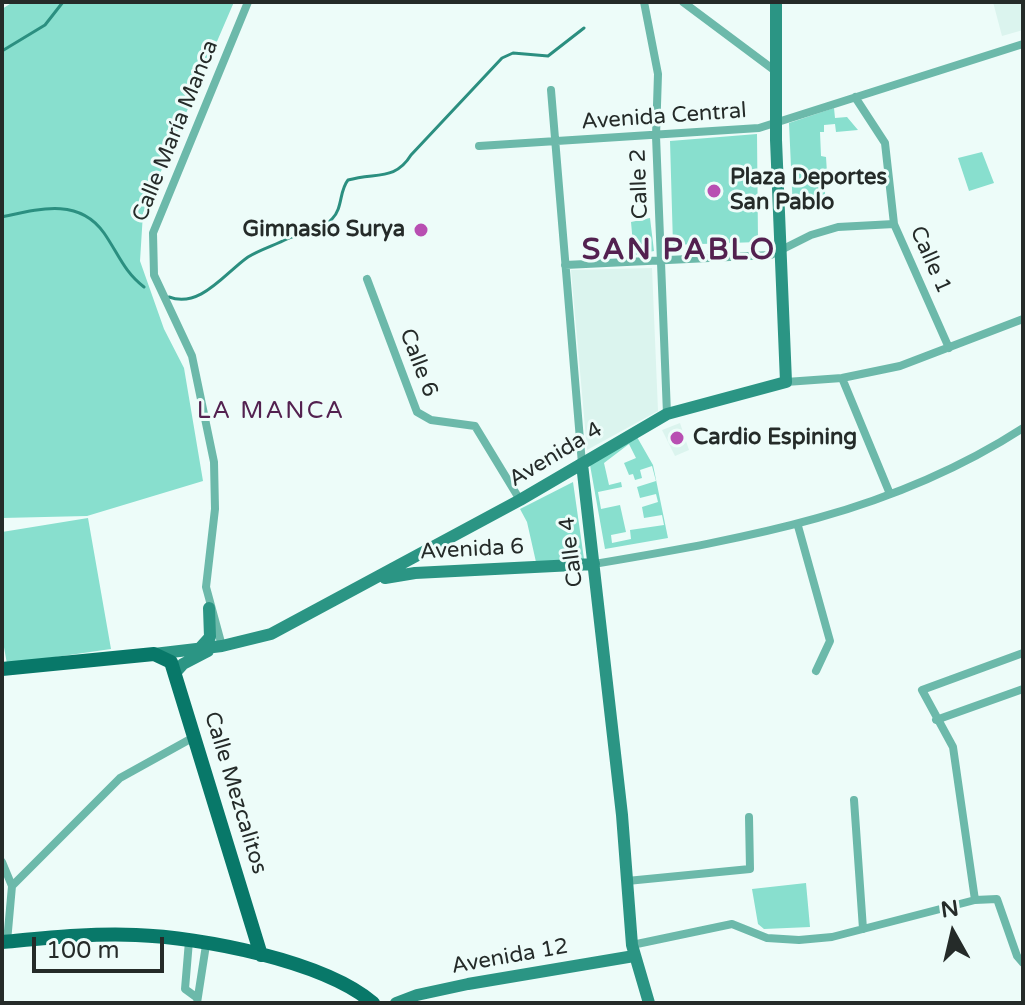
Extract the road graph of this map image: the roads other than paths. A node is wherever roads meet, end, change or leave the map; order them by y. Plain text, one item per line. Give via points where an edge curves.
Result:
1 (248, 2) edge
2 (644, 2) edge
3 (683, 2) edge
4 (776, 2) edge
5 (1023, 44) edge
6 (769, 66) junction
7 (551, 90) dead end
8 (855, 97) junction
9 (776, 123) junction
10 (656, 136) junction
11 (555, 143) junction
12 (479, 146) dead end
13 (894, 224) junction
14 (782, 249) junction
15 (661, 262) junction
16 (565, 265) junction
17 (367, 279) dead end
18 (1023, 319) edge
19 (949, 348) junction
20 (842, 378) junction
21 (786, 382) junction
22 (667, 414) junction
23 (1023, 428) edge
24 (582, 464) junction
25 (890, 494) junction
26 (520, 500) junction
27 (798, 526) junction
28 (440, 544) junction
29 (594, 564) junction
30 (415, 573) junction
31 (355, 587) junction
32 (209, 608) junction
33 (222, 646) junction
34 (199, 649) junction
35 (1023, 653) edge
36 (154, 654) junction
37 (2, 669) edge
38 (816, 671) dead end
39 (175, 673) junction
40 (1023, 689) edge
41 (936, 720) junction
42 (194, 737) junction
43 (854, 800) dead end
44 (749, 817) dead end
45 (2, 862) edge
46 (627, 881) junction
47 (12, 886) junction
48 (975, 900) junction
49 (863, 929) junction
50 (189, 941) junction
51 (4, 942) edge
52 (206, 945) junction
53 (633, 950) junction
54 (261, 955) junction
55 (1023, 963) edge
56 (196, 1000) edge
57 (373, 1003) edge
58 (396, 1003) edge
59 (649, 1003) edge

1 - 32 street, Calle María Manca via 151,249 154,275 192,356 214,462
2 - 10 street, Calle 2 via 658,74
3 - 6 street
4 - 6 main road
5 - 8 street, Avenida Central
6 - 9 main road
7 - 11 street, Calle 4
8 - 9 street, Avenida Central
8 - 13 street, Calle 1 via 885,143
9 - 10 street, Avenida Central
9 - 14 main road
10 - 11 street, Avenida Central
10 - 15 street, Calle 2
11 - 12 street, Avenida Central
11 - 16 street, Calle 4
13 - 14 street via 838,227
13 - 19 street, Calle 1
14 - 15 street via 771,255
14 - 21 main road
15 - 16 street
15 - 22 street, Calle 2
16 - 24 street, Calle 4
17 - 26 street, Calle 6 via 417,412 431,420 475,426
18 - 19 street
19 - 20 street via 900,366
20 - 21 street
20 - 25 street
21 - 22 main road, Avenida 4
22 - 24 main road, Avenida 4
23 - 25 street via 965,464
24 - 26 main road, Avenida 4
24 - 29 main road, Calle 4
25 - 27 street
26 - 28 main road, Avenida 4
27 - 29 street
27 - 38 street via 830,641
28 - 30 main road via 413,563
28 - 31 main road, Avenida 4
29 - 30 main road, Avenida 6
29 - 46 main road, Calle 4
30 - 31 main road, Avenida 6
31 - 33 main road via 271,634
32 - 33 street, Calle María Manca
32 - 34 main road via 210,637
33 - 34 main road
33 - 39 main road via 196,656
34 - 36 main road
35 - 41 street via 922,690
36 - 37 main road
36 - 39 main road via 171,662
39 - 42 main road, Calle Mezcalitos
40 - 41 street
41 - 48 street via 953,747
42 - 47 street via 120,778
42 - 54 main road, Calle Mezcalitos
43 - 49 street
44 - 46 street via 750,869
45 - 47 street
46 - 53 main road, Calle 4
47 - 51 street
48 - 49 street
48 - 55 street via 1000,902
49 - 53 street via 799,940 767,938 732,924
50 - 51 main road via 138,935
50 - 52 main road
50 - 56 street via 185,989
52 - 54 main road
52 - 56 street
53 - 58 main road, Avenida 12
53 - 59 main road, Calle 4
54 - 57 main road via 341,980

